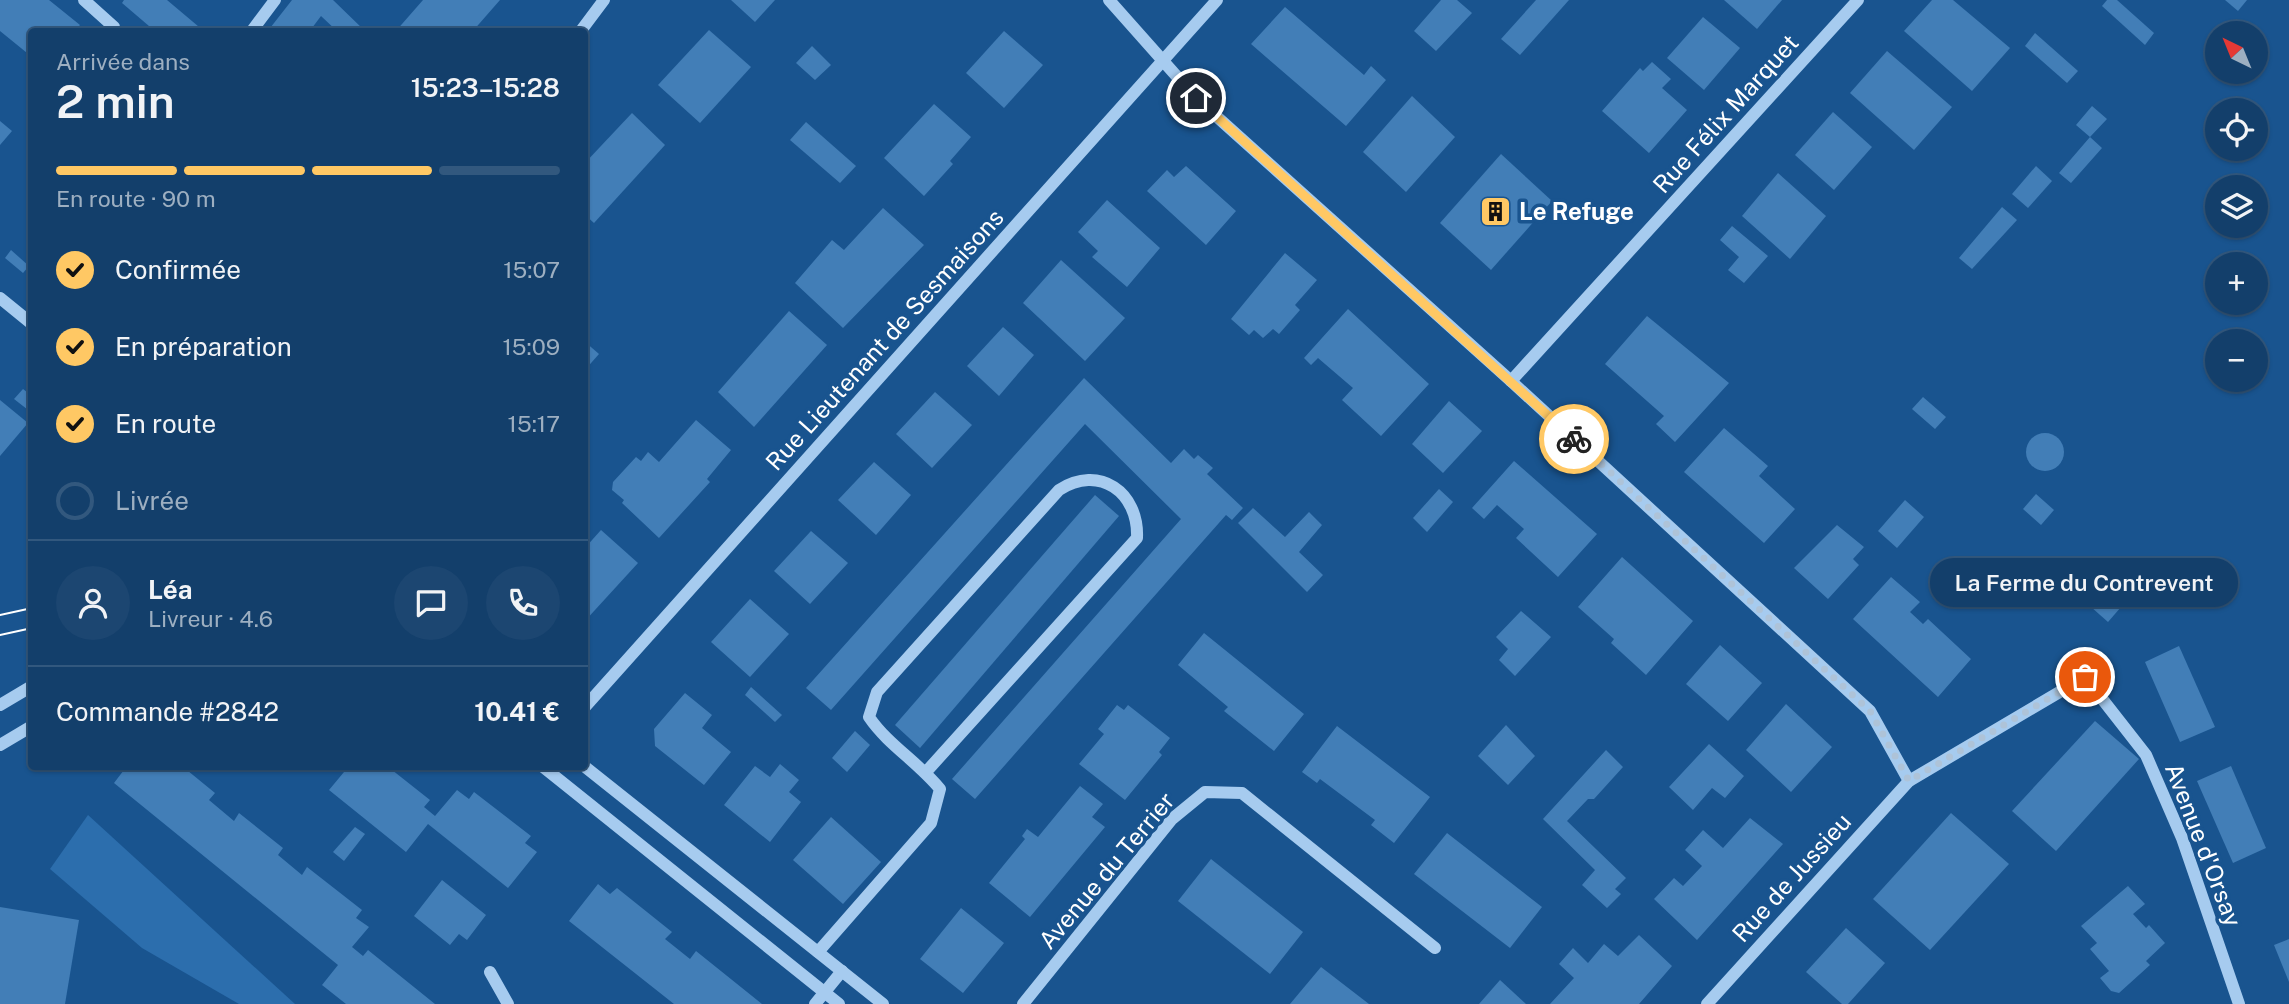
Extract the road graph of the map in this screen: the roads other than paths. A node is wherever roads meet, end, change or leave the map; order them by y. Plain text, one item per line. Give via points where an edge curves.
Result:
1 (84, 0) edge
2 (275, 0) edge
3 (604, 0) edge
4 (1109, 0) edge
5 (1217, 0) edge
6 (1858, 0) edge
7 (114, 27) dead end
8 (254, 28) edge
9 (583, 28) edge
10 (1162, 62) junction
11 (0, 298) edge
12 (28, 321) edge
13 (1511, 381) junction
14 (2085, 677) joint
15 (28, 688) edge
16 (588, 704) edge
17 (0, 705) edge
18 (28, 728) edge
19 (0, 745) edge
20 (588, 769) edge
21 (547, 770) edge
22 (926, 772) junction
23 (1909, 781) junction
24 (1435, 947) dead end
25 (818, 952) junction
26 (842, 971) junction
27 (490, 972) dead end
28 (824, 992) junction
29 (508, 1004) edge
30 (815, 1004) edge
31 (839, 1004) edge
32 (883, 1004) edge
33 (1023, 1004) edge
34 (1707, 1004) edge
35 (2239, 1004) edge

1 - 7 street
2 - 8 street
3 - 9 street
4 - 10 street
5 - 10 street, Rue Lieutenant de Sesmaisons
6 - 13 street, Rue Félix Marquet
10 - 13 street via 1196,98
10 - 16 street, Rue Lieutenant de Sesmaisons
11 - 12 street
13 - 23 street via 1870,711
14 - 23 street, Rue de Jussieu
14 - 35 street, Avenue d'Orsay via 2146,755 2182,838
15 - 17 street
18 - 19 street
20 - 25 street
21 - 28 street
22 - 22 street via 881,734 869,717 877,692 1059,490 1075,480 1095,478 1125,495 1138,518 1137,538
22 - 25 street via 940,789 931,823
23 - 34 street, Rue de Jussieu
24 - 33 street, Avenue du Terrier via 1242,793 1205,792 1172,819
25 - 26 street
26 - 28 street
26 - 32 street
27 - 29 street
28 - 30 street
28 - 31 street

